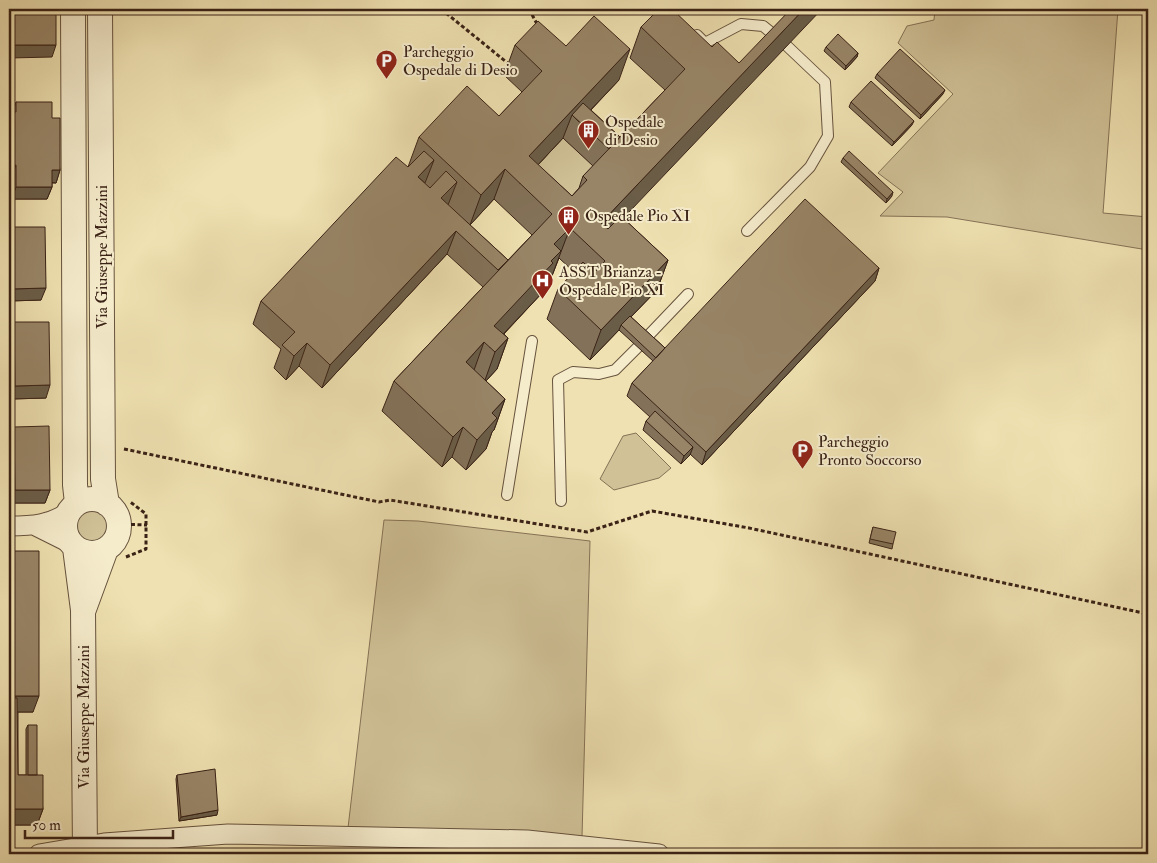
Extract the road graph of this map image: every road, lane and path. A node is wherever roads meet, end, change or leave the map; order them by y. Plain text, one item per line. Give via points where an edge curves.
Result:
1 (73, 9) edge
2 (100, 9) edge
3 (441, 9) edge
4 (529, 9) edge
5 (692, 29) edge
6 (540, 32) edge
7 (517, 62) edge
8 (747, 231) dead end
9 (688, 294) dead end
10 (646, 337) edge
11 (532, 341) dead end
12 (638, 347) edge
13 (110, 441) junction
14 (123, 458) dead end
15 (507, 494) dead end
16 (561, 501) dead end
17 (74, 507) junction
18 (118, 507) junction
19 (147, 525) junction
20 (9, 526) edge
21 (36, 526) junction
22 (73, 545) junction
23 (114, 555) junction
24 (83, 610) junction
25 (1148, 614) edge
26 (527, 847) edge
27 (85, 850) edge
28 (39, 854) edge
29 (659, 854) edge

1 - 17 street, Via Giuseppe Mazzini
2 - 13 street, Via Giuseppe Mazzini
3 - 7 path via 512,67
4 - 6 path
5 - 8 lane via 705,42 741,24 763,26 780,37 825,82 828,136 810,167
9 - 10 lane
11 - 15 lane
12 - 16 lane via 615,370 599,374 573,372 558,380
13 - 14 path
13 - 18 street, Via Giuseppe Mazzini via 103,479
13 - 25 path via 379,502 390,500 587,532 652,511 749,528
17 - 18 street via 87,500 98,500
17 - 21 street via 59,519
17 - 22 street via 65,521 65,532
18 - 19 path
18 - 19 path via 129,502 146,514
18 - 23 street
19 - 23 path via 146,549
20 - 21 street
21 - 22 street
22 - 23 street via 85,552
22 - 24 street, Via Giuseppe Mazzini
23 - 24 street, Via Giuseppe Mazzini
24 - 27 street, Via Giuseppe Mazzini
26 - 27 street via 228,834
26 - 29 street
27 - 28 street

